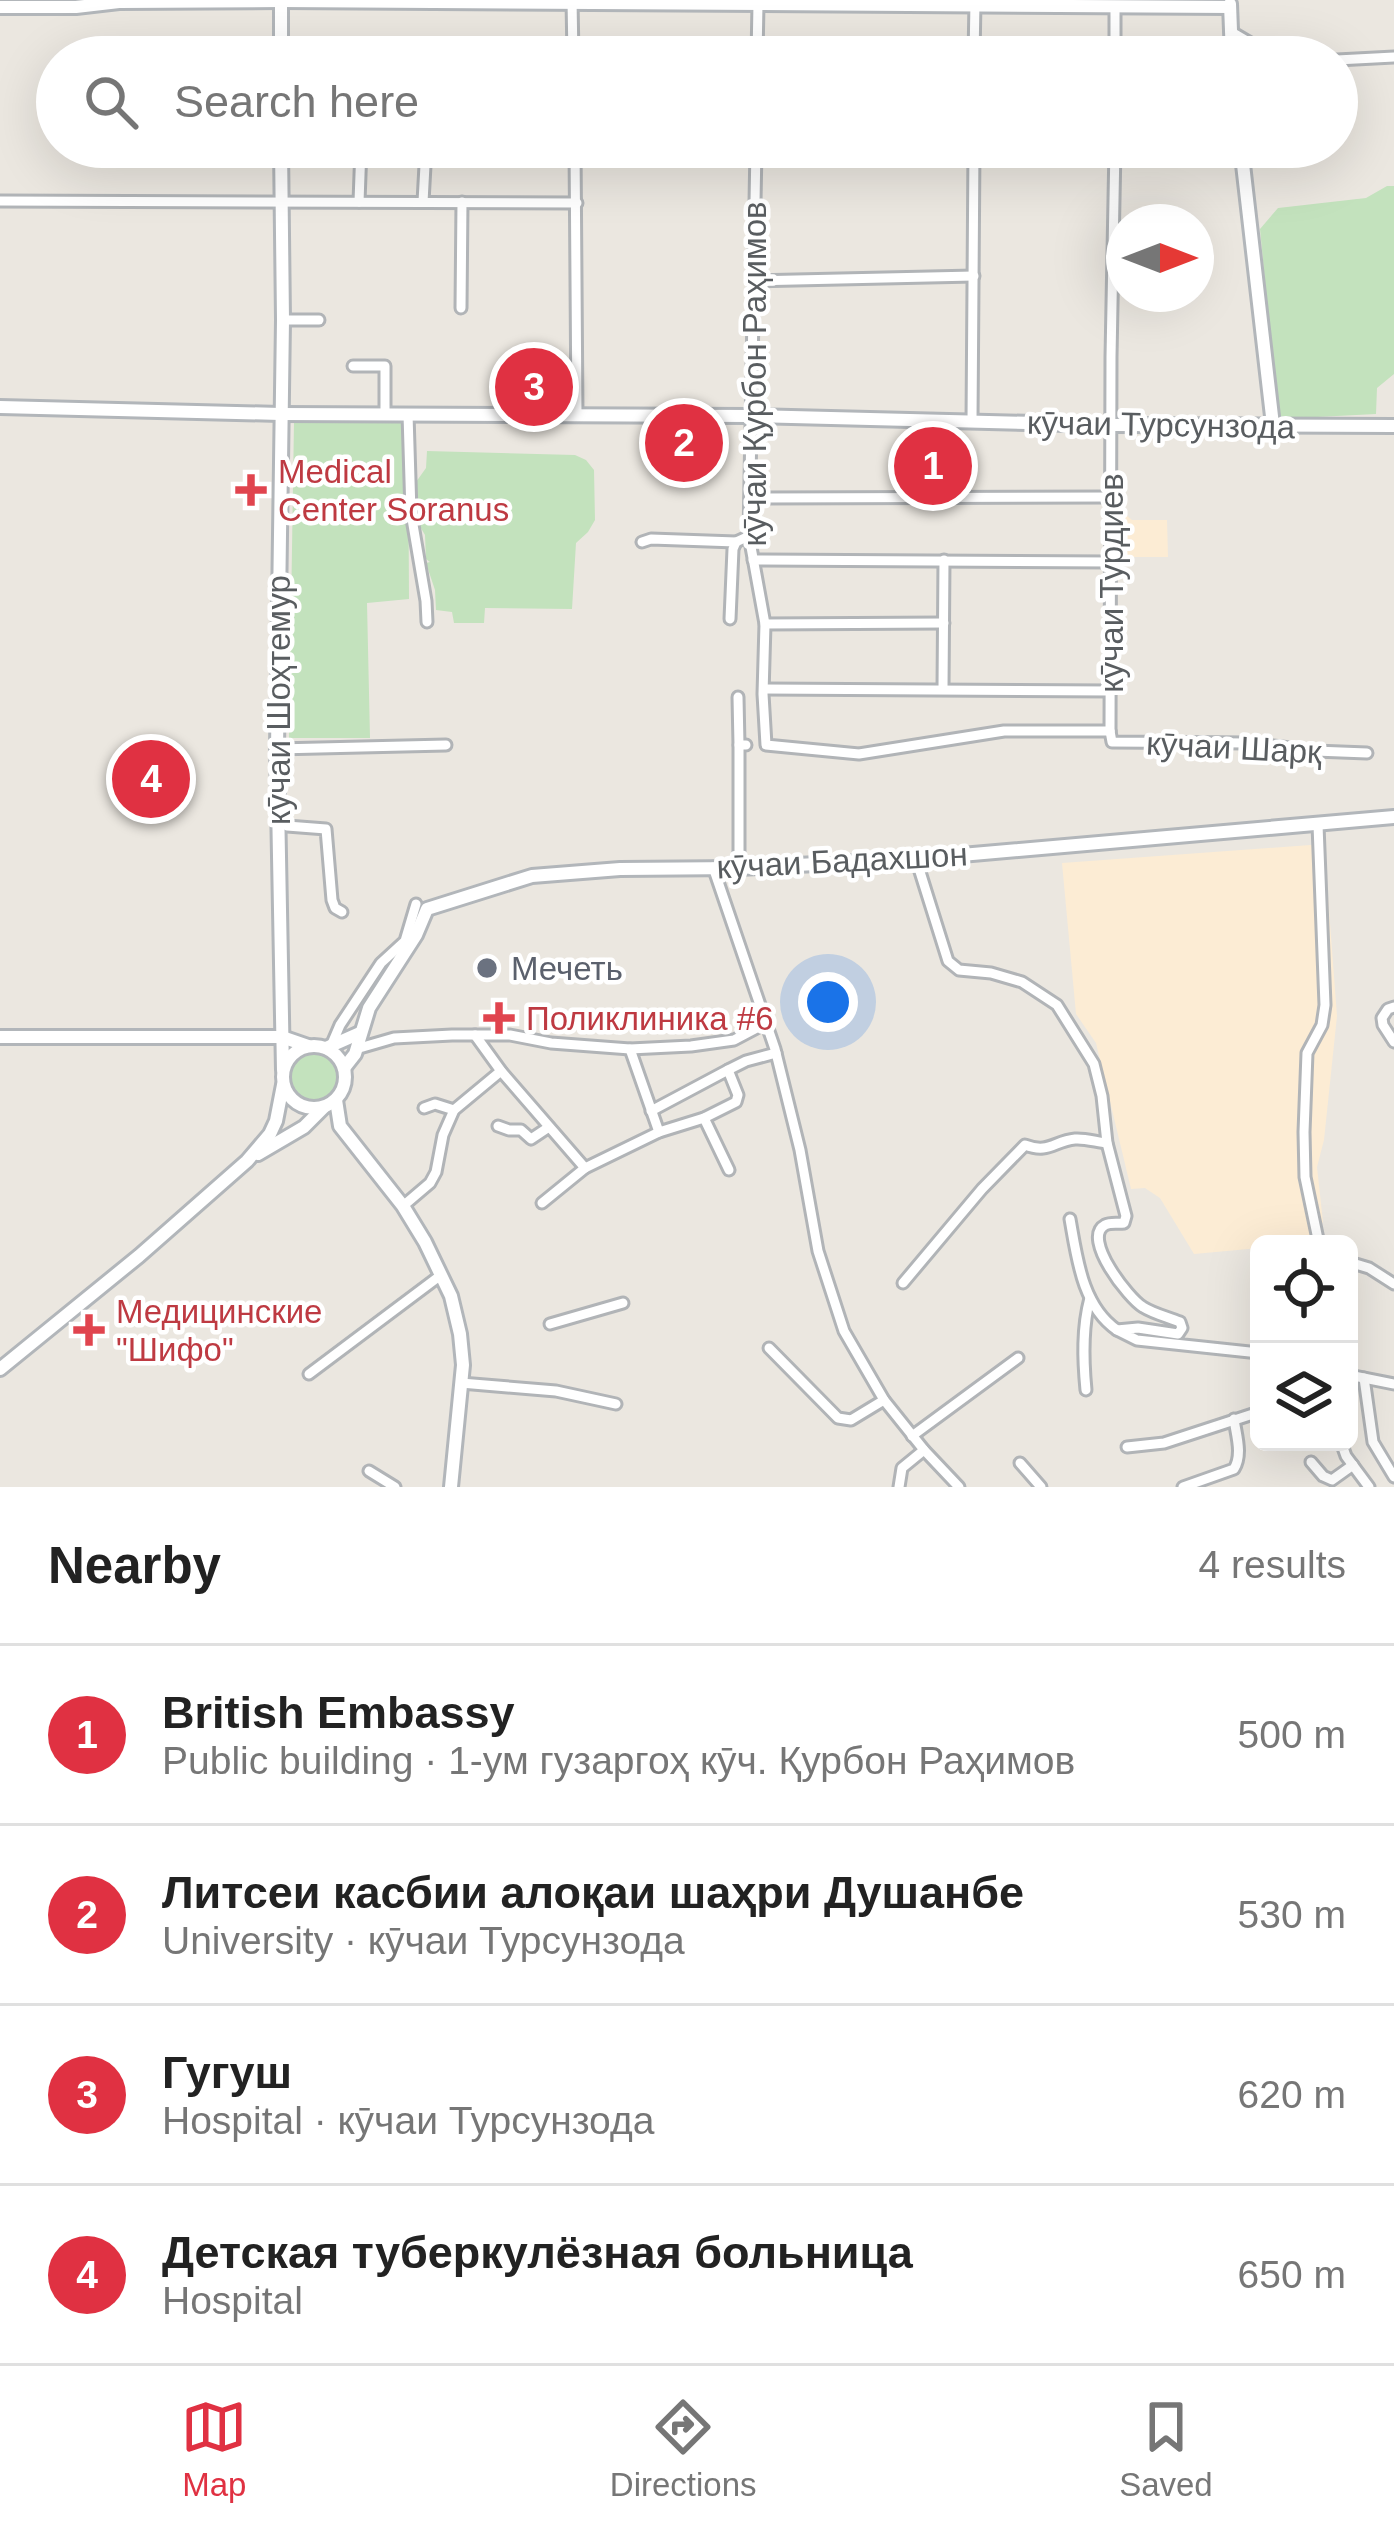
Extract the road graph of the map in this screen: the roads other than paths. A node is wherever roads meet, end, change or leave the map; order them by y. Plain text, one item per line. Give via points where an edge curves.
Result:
1 (281, 1) edge
2 (572, 1) edge
3 (975, 2) edge
4 (758, 4) junction
5 (1110, 4) edge
6 (1230, 4) edge
7 (0, 7) edge
8 (1230, 31) junction
9 (281, 36) edge
10 (573, 36) edge
11 (757, 36) edge
12 (974, 36) edge
13 (1113, 36) edge
14 (1230, 36) edge
15 (1238, 36) edge
16 (1394, 57) edge
17 (1358, 59) edge
18 (281, 168) edge
19 (360, 168) edge
20 (425, 168) edge
21 (576, 168) edge
22 (755, 168) edge
23 (974, 168) edge
24 (1115, 168) edge
25 (1243, 168) edge
26 (0, 201) edge
27 (282, 202) junction
28 (359, 202) junction
29 (423, 202) junction
30 (463, 202) junction
31 (577, 202) junction
32 (974, 276) junction
33 (752, 281) junction
34 (460, 308) dead end
35 (283, 320) junction
36 (319, 320) dead end
37 (353, 366) dead end
38 (0, 407) edge
39 (578, 413) junction
40 (280, 414) junction
41 (385, 414) junction
42 (409, 414) junction
43 (751, 416) junction
44 (972, 421) junction
45 (1111, 425) junction
46 (1273, 425) junction
47 (1394, 426) edge
48 (1111, 497) junction
49 (750, 498) junction
50 (749, 536) junction
51 (642, 542) dead end
52 (736, 542) junction
53 (753, 560) junction
54 (944, 560) junction
55 (1111, 562) junction
56 (730, 619) dead end
57 (427, 622) dead end
58 (944, 623) junction
59 (765, 624) junction
60 (764, 688) junction
61 (944, 688) junction
62 (1111, 691) junction
63 (738, 697) dead end
64 (1110, 731) junction
65 (446, 745) dead end
66 (277, 749) junction
67 (1367, 753) dead end
68 (1394, 817) edge
69 (1318, 825) junction
70 (287, 826) dead end
71 (916, 859) junction
72 (713, 867) junction
73 (739, 868) junction
74 (416, 904) dead end
75 (342, 912) dead end
76 (1394, 1007) edge
77 (766, 1023) junction
78 (361, 1028) junction
79 (476, 1035) junction
80 (0, 1037) edge
81 (282, 1037) junction
82 (1394, 1042) edge
83 (308, 1046) junction
84 (329, 1047) junction
85 (356, 1049) junction
86 (630, 1049) junction
87 (776, 1053) junction
88 (344, 1068) junction
89 (728, 1070) junction
90 (501, 1071) junction
91 (283, 1078) junction
92 (330, 1103) junction
93 (424, 1108) dead end
94 (454, 1110) junction
95 (650, 1112) junction
96 (704, 1118) junction
97 (304, 1126) junction
98 (340, 1126) junction
99 (498, 1126) dead end
100 (549, 1127) junction
101 (659, 1132) junction
102 (1107, 1143) junction
103 (247, 1161) junction
104 (585, 1168) junction
105 (729, 1170) dead end
106 (542, 1203) dead end
107 (403, 1206) junction
108 (1070, 1220) dead end
109 (1317, 1235) edge
110 (1358, 1265) edge
111 (441, 1275) junction
112 (903, 1283) dead end
113 (1394, 1284) edge
114 (1090, 1298) junction
115 (623, 1304) dead end
116 (550, 1324) dead end
117 (1117, 1330) junction
118 (769, 1348) dead end
119 (1250, 1352) edge
120 (1018, 1358) dead end
121 (0, 1369) edge
122 (309, 1374) dead end
123 (1358, 1377) edge
124 (1364, 1378) junction
125 (461, 1383) junction
126 (1394, 1384) edge
127 (1086, 1390) dead end
128 (884, 1400) junction
129 (616, 1404) dead end
130 (1250, 1414) edge
131 (1234, 1418) junction
132 (912, 1436) junction
133 (1127, 1447) dead end
134 (924, 1450) junction
135 (1344, 1451) edge
136 (1311, 1462) dead end
137 (1020, 1463) dead end
138 (1353, 1466) junction
139 (369, 1472) dead end
140 (1394, 1477) edge
141 (395, 1487) edge
142 (451, 1487) edge
143 (899, 1487) edge
144 (959, 1487) edge
145 (1041, 1487) edge
146 (1183, 1487) edge
147 (1369, 1487) edge

1 - 2 main road
1 - 7 main road
1 - 9 main road
2 - 4 main road
2 - 10 street
3 - 4 main road
3 - 5 main road
3 - 12 street
4 - 11 street
5 - 6 main road
5 - 13 street
6 - 8 main road
8 - 14 main road
8 - 15 street
16 - 17 street
18 - 27 main road, кӯчаи Шоҳтемур
19 - 28 street
20 - 29 street
21 - 31 street
22 - 33 street, кӯчаи Қурбон Раҳимов
23 - 32 street
24 - 45 street, кӯчаи Турдиев
25 - 46 main road
26 - 27 street
27 - 28 street
27 - 35 main road, кӯчаи Шоҳтемур
28 - 29 street
29 - 30 street
30 - 31 street
30 - 34 street
31 - 39 street
32 - 33 street
32 - 44 street
33 - 43 street, кӯчаи Қурбон Раҳимов
35 - 36 street
35 - 40 main road, кӯчаи Шоҳтемур
37 - 41 street via 385,366
38 - 40 main road, кӯчаи Турсунзода
39 - 42 main road, кӯчаи Турсунзода
39 - 43 main road, кӯчаи Турсунзода
40 - 41 main road, кӯчаи Турсунзода
40 - 66 main road, кӯчаи Шоҳтемур
41 - 42 main road, кӯчаи Турсунзода
42 - 57 street via 410,513
43 - 44 main road, кӯчаи Турсунзода
43 - 49 street, кӯчаи Қурбон Раҳимов
44 - 45 main road, кӯчаи Турсунзода
45 - 46 main road, кӯчаи Турсунзода
45 - 48 street, кӯчаи Турдиев
46 - 47 main road, кӯчаи Турсунзода
48 - 49 street
48 - 55 street, кӯчаи Турдиев
49 - 50 street, кӯчаи Қурбон Раҳимов
50 - 52 street
50 - 53 street, кӯчаи Қурбон Раҳимов
51 - 52 street
52 - 56 street, кӯчаи Қурбон Раҳимов
53 - 54 street
53 - 59 street, кӯчаи Қурбон Раҳимов
54 - 55 street
54 - 58 street
55 - 62 street, кӯчаи Турдиев
58 - 59 street
58 - 61 street
59 - 60 street, кӯчаи Қурбон Раҳимов
60 - 61 street
60 - 64 street, кӯчаи Қурбон Раҳимов via 766,745 859,754 1004,731
61 - 62 street
62 - 64 street, кӯчаи Турдиев
63 - 73 street
64 - 67 street, кӯчаи Шарқ via 1112,742
65 - 66 street
66 - 81 main road, кӯчаи Шоҳтемур
68 - 69 main road, кӯчаи Бадахшон
69 - 71 main road, кӯчаи Бадахшон
69 - 109 street via 1325,1005 1307,1053 1304,1132
70 - 75 street via 326,829 332,900
71 - 73 main road, кӯчаи Бадахшон
71 - 102 street via 954,967 1040,992 1078,1036 1094,1064
72 - 73 main road, кӯчаи Бадахшон
72 - 77 street
72 - 78 main road, кӯчаи Бадахшон via 532,876 427,909
74 - 84 street via 405,941 381,963
76 - 82 street via 1382,1018
77 - 86 street via 734,1040
77 - 87 street
78 - 84 main road
78 - 85 main road, кӯчаи Бадахшон
79 - 85 street via 394,1038
79 - 86 street
79 - 90 street
80 - 81 main road
81 - 83 main road
81 - 91 main road, кӯчаи Шоҳтемур
83 - 84 main road
83 - 91 main road via 291,1054
84 - 88 main road
85 - 88 main road, кӯчаи Бадахшон
86 - 95 street
87 - 89 street
87 - 128 street via 818,1251 844,1331
88 - 92 main road via 344,1085
89 - 95 street
89 - 96 street via 738,1099
90 - 94 street
90 - 100 street
91 - 92 main road via 299,1105
91 - 103 main road via 270,1134
92 - 97 main road
92 - 98 main road
93 - 94 street
94 - 107 street via 436,1172
95 - 101 street
96 - 101 street
96 - 105 street
97 - 98 main road via 328,1118
97 - 103 main road
98 - 107 main road
99 - 100 street via 531,1139
100 - 104 street
101 - 104 street
102 - 112 street via 1025,1145
102 - 117 street via 1126,1220 1101,1228 1104,1258 1141,1306 1182,1328
103 - 121 main road
104 - 106 street
107 - 111 main road
108 - 114 street
110 - 113 street
111 - 122 street
111 - 125 main road via 460,1334
114 - 117 street
114 - 127 street
115 - 116 street
117 - 119 street via 1137,1340
118 - 128 street via 838,1418 851,1420
120 - 132 street
123 - 124 street
124 - 126 street
124 - 140 street via 1373,1442
125 - 129 street
125 - 142 main road
128 - 132 street
130 - 131 street
131 - 133 street via 1164,1444
131 - 146 street via 1234,1468
132 - 134 street
134 - 143 street via 902,1468
134 - 144 street
135 - 138 street
136 - 138 street via 1332,1480
137 - 145 street
138 - 147 street
139 - 141 street

